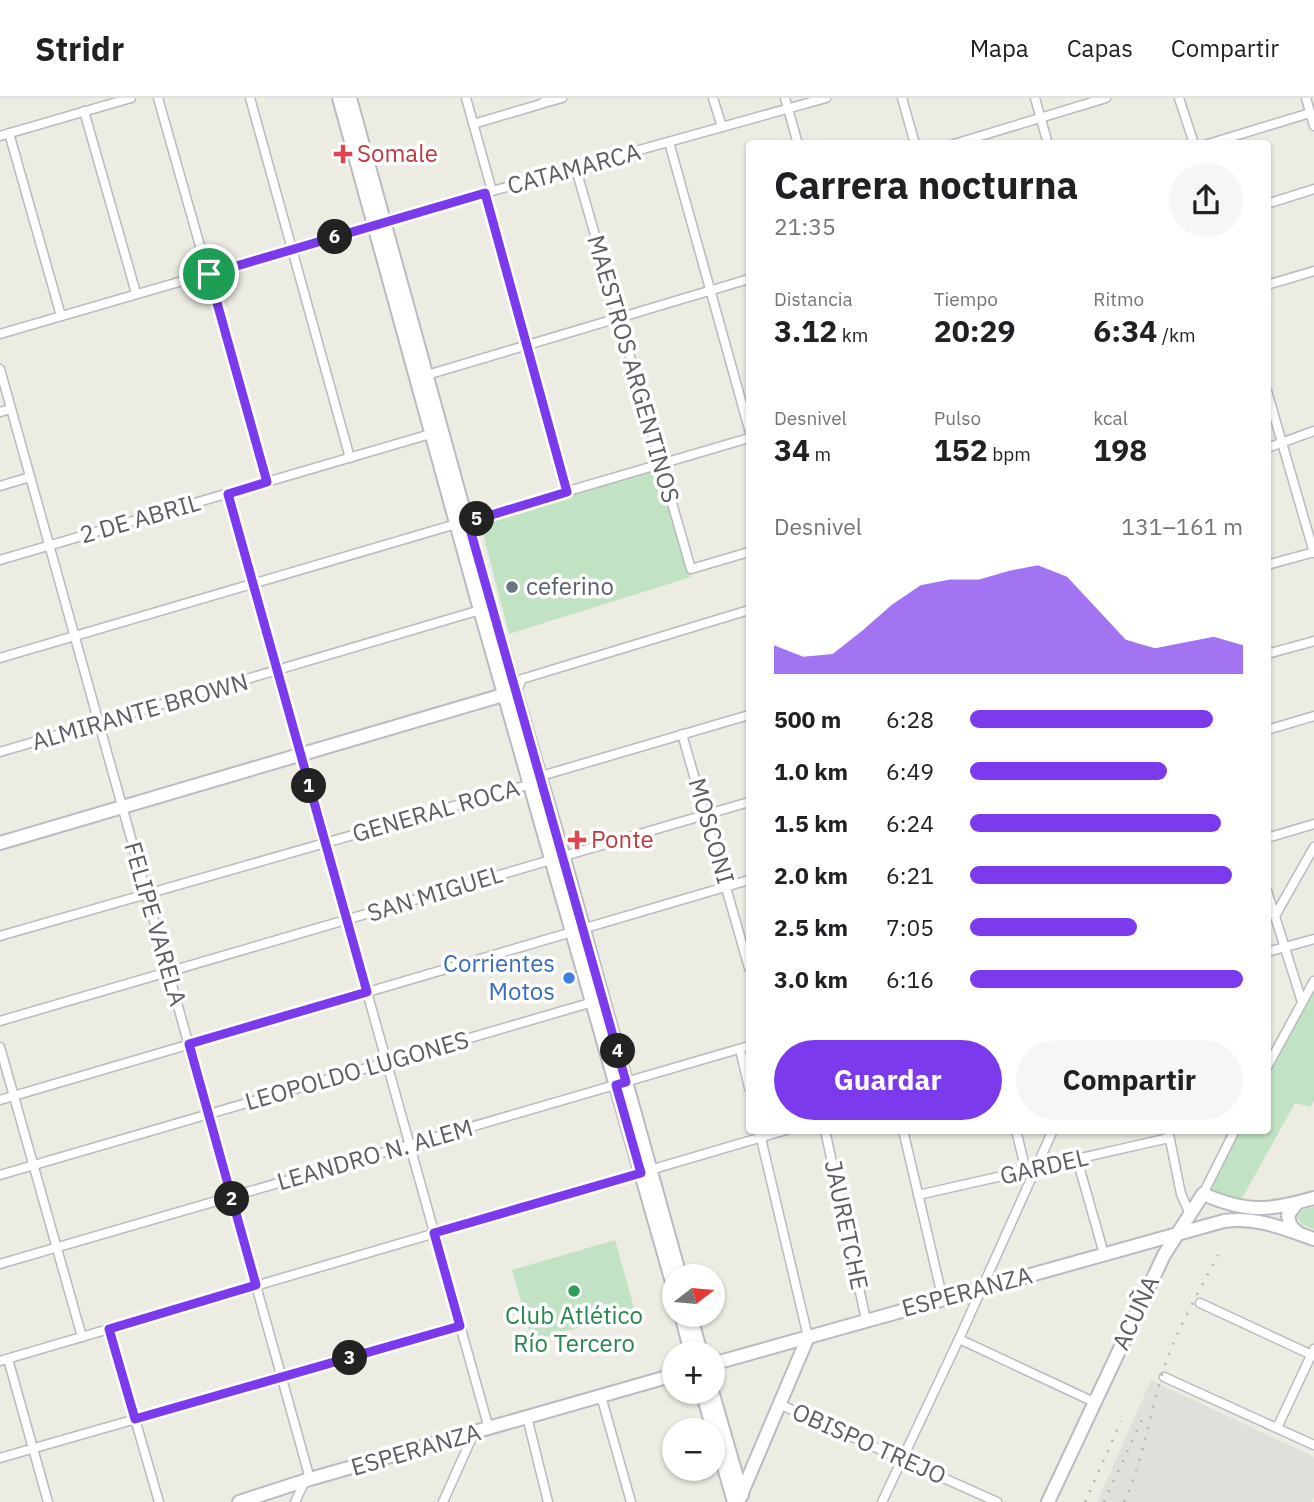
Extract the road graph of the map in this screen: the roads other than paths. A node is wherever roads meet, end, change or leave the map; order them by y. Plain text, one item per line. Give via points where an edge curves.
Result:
1 (131, 98) edge
2 (158, 98) edge
3 (250, 98) edge
4 (339, 98) edge
5 (350, 98) edge
6 (466, 98) edge
7 (562, 98) edge
8 (713, 98) edge
9 (785, 98) edge
10 (826, 98) edge
11 (902, 98) edge
12 (1035, 98) edge
13 (1106, 98) edge
14 (1179, 98) edge
15 (1306, 98) edge
16 (545, 101) edge
17 (788, 109) junction
18 (84, 111) junction
19 (1310, 113) junction
20 (1040, 117) junction
21 (473, 124) junction
22 (1314, 126) edge
23 (722, 127) junction
24 (4, 135) edge
25 (798, 140) edge
26 (914, 140) edge
27 (967, 140) edge
28 (1047, 140) edge
29 (1193, 140) edge
30 (1221, 140) edge
31 (669, 142) junction
32 (576, 169) junction
33 (1314, 189) edge
34 (488, 192) junction
35 (1271, 203) edge
36 (380, 224) junction
37 (293, 249) junction
38 (1314, 271) edge
39 (209, 274) junction
40 (746, 280) edge
41 (1271, 284) edge
42 (711, 291) junction
43 (136, 293) junction
44 (61, 316) junction
45 (619, 318) junction
46 (0, 334) edge
47 (527, 346) junction
48 (0, 369) edge
49 (427, 374) junction
50 (1271, 405) edge
51 (11, 409) junction
52 (0, 412) edge
53 (746, 418) edge
54 (1314, 431) edge
55 (437, 432) junction
56 (746, 439) edge
57 (1282, 442) junction
58 (1271, 446) edge
59 (350, 458) junction
60 (660, 465) junction
61 (30, 477) junction
62 (267, 482) junction
63 (0, 486) edge
64 (567, 492) junction
65 (228, 494) junction
66 (462, 523) junction
67 (50, 546) junction
68 (1314, 552) edge
69 (746, 553) edge
70 (0, 561) edge
71 (1271, 564) edge
72 (253, 584) junction
73 (481, 610) junction
74 (746, 611) edge
75 (75, 637) junction
76 (1314, 641) edge
77 (1271, 653) edge
78 (0, 658) edge
79 (277, 672) junction
80 (510, 696) junction
81 (746, 716) edge
82 (1314, 716) edge
83 (98, 723) junction
84 (1271, 729) edge
85 (682, 734) junction
86 (0, 752) edge
87 (302, 759) junction
88 (536, 780) junction
89 (746, 803) edge
90 (123, 811) junction
91 (706, 815) junction
92 (1314, 824) edge
93 (1271, 837) edge
94 (0, 843) edge
95 (326, 843) junction
96 (1314, 847) edge
97 (0, 851) edge
98 (558, 857) junction
99 (746, 881) edge
100 (727, 887) junction
101 (147, 894) junction
102 (1271, 904) edge
103 (1275, 916) junction
104 (347, 921) junction
105 (578, 930) junction
106 (0, 936) edge
107 (1314, 939) edge
108 (1285, 947) junction
109 (1271, 951) edge
110 (746, 952) edge
111 (169, 972) junction
112 (1314, 981) edge
113 (367, 992) junction
114 (593, 1002) junction
115 (1302, 1002) junction
116 (0, 1021) edge
117 (189, 1044) junction
118 (0, 1047) edge
119 (744, 1048) edge
120 (1271, 1060) edge
121 (386, 1062) junction
122 (621, 1084) junction
123 (14, 1096) junction
124 (0, 1100) edge
125 (208, 1114) junction
126 (760, 1134) edge
127 (826, 1134) edge
128 (904, 1134) edge
129 (1017, 1134) edge
130 (1051, 1134) edge
131 (1168, 1134) edge
132 (1233, 1134) edge
133 (410, 1145) junction
134 (1077, 1159) junction
135 (34, 1165) junction
136 (1036, 1168) junction
137 (646, 1171) junction
138 (1026, 1171) junction
139 (0, 1175) edge
140 (919, 1195) junction
141 (1208, 1196) junction
142 (231, 1197) junction
143 (1314, 1198) edge
144 (1297, 1203) junction
145 (1190, 1214) junction
146 (1207, 1226) junction
147 (434, 1233) junction
148 (1298, 1233) junction
149 (1177, 1235) junction
150 (1314, 1239) edge
151 (57, 1247) junction
152 (1104, 1254) junction
153 (0, 1264) edge
154 (668, 1264) edge
155 (676, 1264) edge
156 (256, 1285) junction
157 (981, 1289) junction
158 (943, 1300) junction
159 (1142, 1303) junction
160 (1200, 1303) dead end
161 (866, 1320) junction
162 (460, 1326) junction
163 (109, 1329) junction
164 (82, 1337) junction
165 (808, 1337) junction
166 (959, 1339) junction
167 (1313, 1353) edge
168 (4, 1360) edge
169 (725, 1360) edge
170 (282, 1377) junction
171 (1164, 1377) dead end
172 (662, 1378) edge
173 (601, 1396) junction
174 (1094, 1402) junction
175 (706, 1404) edge
176 (715, 1404) edge
177 (779, 1404) junction
178 (527, 1418) junction
179 (135, 1419) junction
180 (1277, 1428) junction
181 (489, 1429) junction
182 (474, 1433) junction
183 (1314, 1445) edge
184 (33, 1448) junction
185 (0, 1458) edge
186 (902, 1459) junction
187 (307, 1480) junction
188 (739, 1500) edge
189 (48, 1502) edge
190 (159, 1502) edge
191 (239, 1502) edge
192 (295, 1502) edge
193 (443, 1502) edge
194 (548, 1502) edge
195 (631, 1502) edge
196 (882, 1502) edge
197 (997, 1502) edge
198 (1048, 1502) edge

1 - 18 street
2 - 39 street
3 - 37 street
4 - 36 main road
5 - 36 main road
6 - 21 street
7 - 16 street
8 - 23 street
9 - 17 street
10 - 17 street, CATAMARCA
11 - 26 street
12 - 20 street
13 - 20 street
14 - 29 street
15 - 19 street
16 - 21 street
17 - 23 street, CATAMARCA
17 - 25 street
18 - 24 street
18 - 43 street
19 - 22 street
19 - 30 street
20 - 27 street
20 - 28 street
21 - 34 street
23 - 31 street, CATAMARCA
24 - 44 street
31 - 32 street, CATAMARCA
31 - 42 street
32 - 34 street, CATAMARCA
32 - 45 street, MAESTROS ARGENTINOS
33 - 35 street
34 - 36 street, CATAMARCA
34 - 47 street
36 - 37 street, CATAMARCA
36 - 49 main road
36 - 55 main road
37 - 39 street, CATAMARCA
37 - 59 street
38 - 41 street
39 - 43 street, CATAMARCA
39 - 62 street
40 - 42 street
42 - 45 street
42 - 53 street
43 - 44 street, CATAMARCA
44 - 46 street, CATAMARCA
45 - 47 street
45 - 60 street, MAESTROS ARGENTINOS
47 - 49 street
47 - 64 street
48 - 51 street, FELIPE VARELA
49 - 55 main road
50 - 57 street
51 - 52 street
51 - 61 street, FELIPE VARELA
54 - 57 street
55 - 59 street, 2 DE ABRIL
55 - 66 main road
56 - 60 street
57 - 58 street
57 - 68 street
59 - 62 street, 2 DE ABRIL
60 - 64 street
60 - 69 street, MAESTROS ARGENTINOS via 691,569
61 - 63 street
61 - 67 street, FELIPE VARELA
62 - 65 street, 2 DE ABRIL
64 - 66 street
65 - 67 street, 2 DE ABRIL
65 - 72 street
66 - 72 street
66 - 73 main road
66 - 80 main road
67 - 70 street, 2 DE ABRIL
67 - 75 street, FELIPE VARELA
68 - 71 street
72 - 75 street
72 - 79 street
73 - 79 street, ALMIRANTE BROWN
73 - 80 main road
74 - 80 street via 522,679
75 - 78 street
75 - 83 street, FELIPE VARELA
76 - 77 street
79 - 83 street, ALMIRANTE BROWN
79 - 87 street
80 - 87 main road
80 - 88 main road
81 - 85 street, GENERAL ROCA
82 - 84 street
83 - 86 street, ALMIRANTE BROWN
83 - 90 street, FELIPE VARELA
85 - 88 street, GENERAL ROCA
85 - 91 street, MOSCONI
87 - 90 main road
87 - 95 street
88 - 95 street, GENERAL ROCA
88 - 98 main road
89 - 91 street, SAN MIGUEL
90 - 94 main road
90 - 97 main road
90 - 101 street, FELIPE VARELA
91 - 98 street, SAN MIGUEL
91 - 100 street, MOSCONI
92 - 93 street
95 - 101 street, GENERAL ROCA
95 - 104 street
96 - 103 street
98 - 104 street, SAN MIGUEL
98 - 105 main road
99 - 100 street
100 - 105 street
100 - 110 street, MOSCONI
101 - 106 street, GENERAL ROCA
101 - 111 street, FELIPE VARELA
102 - 103 street
103 - 108 street
104 - 111 street, SAN MIGUEL
104 - 113 street
105 - 113 street
105 - 114 main road
105 - 122 main road
107 - 108 street
108 - 109 street
108 - 115 street
111 - 116 street, SAN MIGUEL
111 - 117 street, FELIPE VARELA
112 - 115 street
113 - 117 street
113 - 121 street
114 - 121 street, LEOPOLDO LUGONES
114 - 122 main road
115 - 120 street
117 - 123 street
117 - 125 street, FELIPE VARELA
118 - 123 street
119 - 122 street, LEANDRO N. ALEM
121 - 125 street, LEOPOLDO LUGONES
121 - 133 street
122 - 133 street, LEANDRO N. ALEM
122 - 137 main road
123 - 124 street
123 - 135 street
125 - 135 street, LEOPOLDO LUGONES
125 - 142 street, FELIPE VARELA
126 - 137 street
126 - 165 street
127 - 161 street, JAURETCHE
128 - 140 street
129 - 138 street
130 - 136 street
131 - 134 street, GARDEL
131 - 145 street
132 - 141 street, ACUÑA
133 - 142 street, LEANDRO N. ALEM
133 - 147 street
134 - 136 street, GARDEL
134 - 152 street
135 - 139 street, LEOPOLDO LUGONES
135 - 151 street
136 - 138 street, GARDEL
136 - 157 street
137 - 147 street
137 - 154 main road
137 - 155 main road
138 - 140 street, GARDEL
140 - 158 street
141 - 144 main road via 1254,1209
141 - 145 main road, ACUÑA
141 - 146 main road via 1216,1208
142 - 151 street, LEANDRO N. ALEM
142 - 156 street, FELIPE VARELA
143 - 144 main road
144 - 148 main road via 1288,1214
145 - 146 main road
145 - 149 main road, ACUÑA
146 - 148 main road, ESPERANZA via 1248,1219
146 - 149 main road, ESPERANZA
146 - 159 main road via 1176,1247
147 - 156 street
147 - 162 street
148 - 150 main road, ESPERANZA
149 - 152 main road, ESPERANZA
149 - 159 main road, ACUÑA
151 - 153 street, LEANDRO N. ALEM
151 - 164 street
152 - 157 main road, ESPERANZA
156 - 163 street
156 - 170 street, FELIPE VARELA
157 - 158 main road, ESPERANZA
157 - 166 street
158 - 161 main road, ESPERANZA
159 - 174 main road, ACUÑA
160 - 167 street
161 - 165 main road, ESPERANZA
162 - 170 street
162 - 181 street
163 - 164 street
163 - 179 street
164 - 168 street
165 - 169 main road, ESPERANZA
165 - 177 main road
166 - 174 street
166 - 186 street
167 - 180 street
168 - 184 street
170 - 179 street
170 - 187 street, FELIPE VARELA
171 - 180 street
172 - 173 main road, ESPERANZA
173 - 178 main road, ESPERANZA
173 - 195 street
174 - 198 main road, ACUÑA
175 - 188 main road
176 - 188 main road
177 - 186 street, OBISPO TREJO
177 - 188 main road
178 - 181 main road, ESPERANZA
178 - 194 street
179 - 184 street
179 - 190 street
180 - 183 street
181 - 182 main road, ESPERANZA
182 - 187 main road, ESPERANZA
182 - 193 street
184 - 185 street
184 - 189 street
186 - 196 street
186 - 197 street, OBISPO TREJO
187 - 191 main road, ESPERANZA
187 - 192 street

